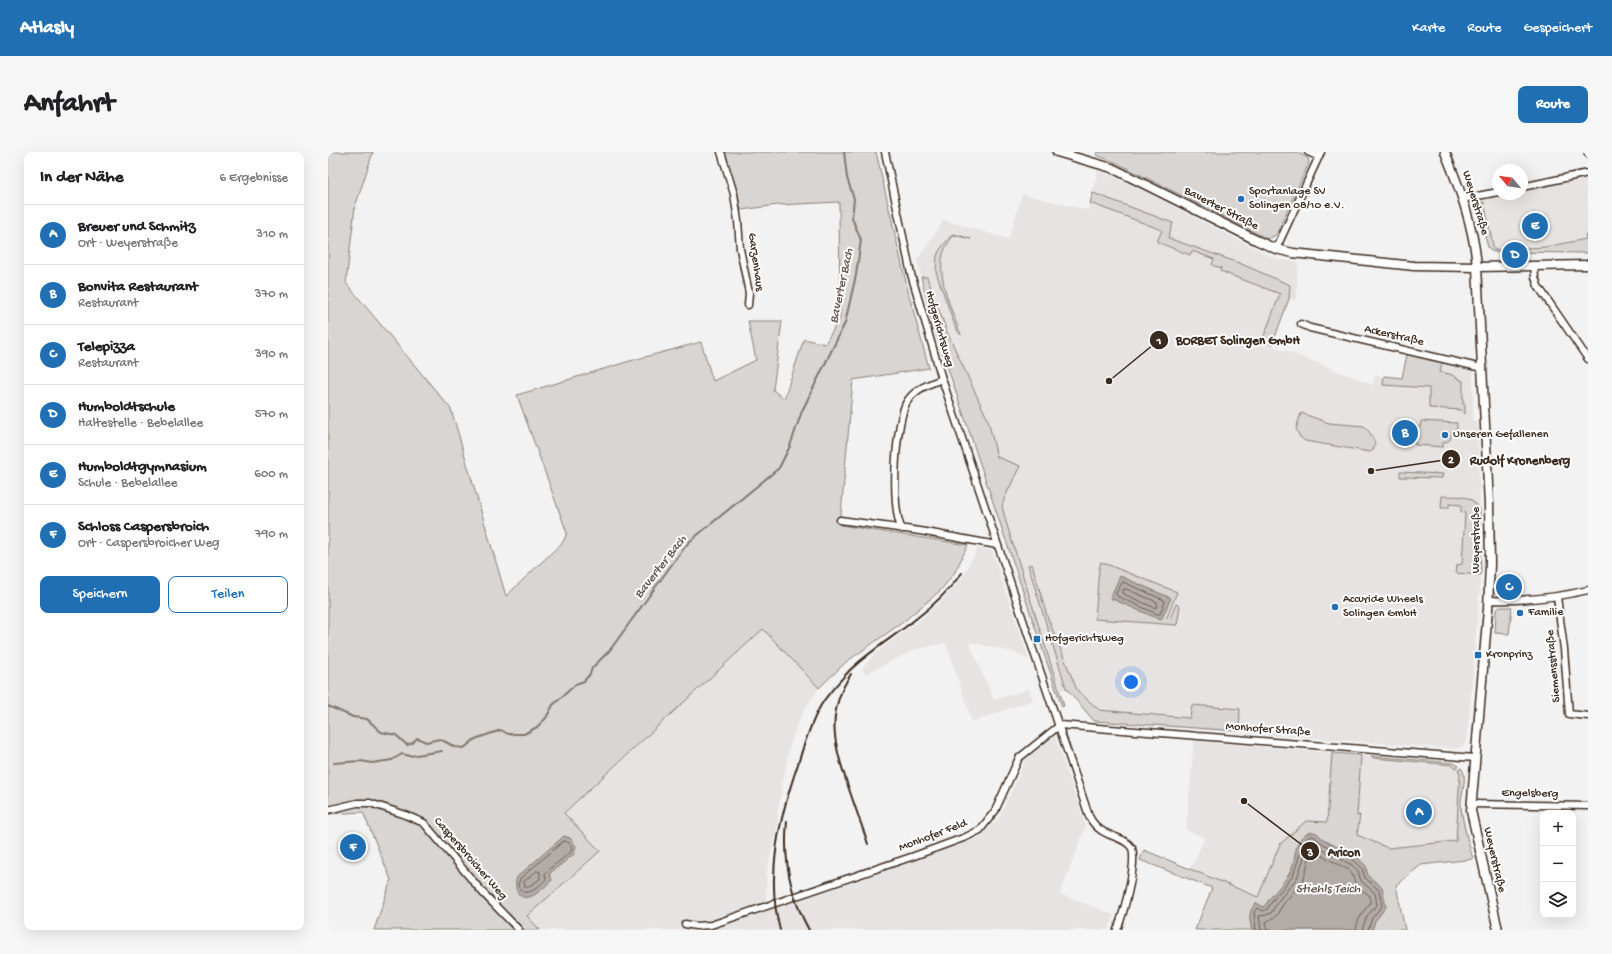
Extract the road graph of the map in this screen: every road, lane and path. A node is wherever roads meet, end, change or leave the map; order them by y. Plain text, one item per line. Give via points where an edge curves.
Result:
1 (722, 152) edge
2 (885, 152) edge
3 (1057, 152) edge
4 (1308, 152) edge
5 (1445, 152) edge
6 (1320, 155) edge
7 (1588, 173) edge
8 (1528, 186) edge
9 (1492, 193) edge
10 (1462, 199) junction
11 (1276, 249) junction
12 (1588, 265) edge
13 (1534, 266) junction
14 (1477, 267) junction
15 (748, 305) dead end
16 (1301, 324) dead end
17 (1588, 359) edge
18 (1482, 368) junction
19 (942, 379) junction
20 (840, 520) dead end
21 (902, 529) junction
22 (997, 545) junction
23 (1588, 590) edge
24 (1557, 597) junction
25 (1488, 600) junction
26 (1588, 716) edge
27 (1060, 725) junction
28 (1475, 758) junction
29 (1471, 804) junction
30 (1588, 806) edge
31 (328, 810) edge
32 (684, 924) dead end
33 (519, 930) edge
34 (1117, 930) edge
35 (1498, 930) edge

1 - 15 street, Garzenhaus via 738,221 739,243 749,292
2 - 19 street, Hofgerichtsweg via 911,274
3 - 11 main road, Baverter Straße via 1118,170
4 - 6 street
5 - 10 main road, Weyerstraße
6 - 11 street
7 - 8 street
9 - 10 street
10 - 14 main road, Weyerstraße via 1471,224
11 - 14 main road, Baverter Straße via 1293,254 1414,266
12 - 13 main road, Baverter Straße
13 - 14 main road, Baverter Straße
13 - 17 street via 1538,286
14 - 18 main road, Weyerstraße
16 - 18 street, Ackerstraße
18 - 25 main road, Weyerstraße via 1489,504
19 - 21 street via 916,391 903,411 896,474 898,516
19 - 22 street, Hofgerichtsweg
20 - 21 street
21 - 22 street
22 - 27 street, Hofgerichtsweg
23 - 24 street
24 - 25 street
24 - 26 street, Siemensstraße via 1569,714
25 - 28 main road, Weyerstraße
27 - 28 street, Monhofer Straße
27 - 32 street, Monhofer Feld via 1019,758 995,811 980,830 914,856 711,925
27 - 34 street, Hofgerichtsweg via 1091,820 1104,832 1130,845 1133,852 1124,910
28 - 29 main road, Weyerstraße
29 - 30 street, Engelsberg
29 - 35 main road, Weyerstraße
31 - 33 street, Caspersbroicher Weg via 357,803 370,803 424,823 484,894

